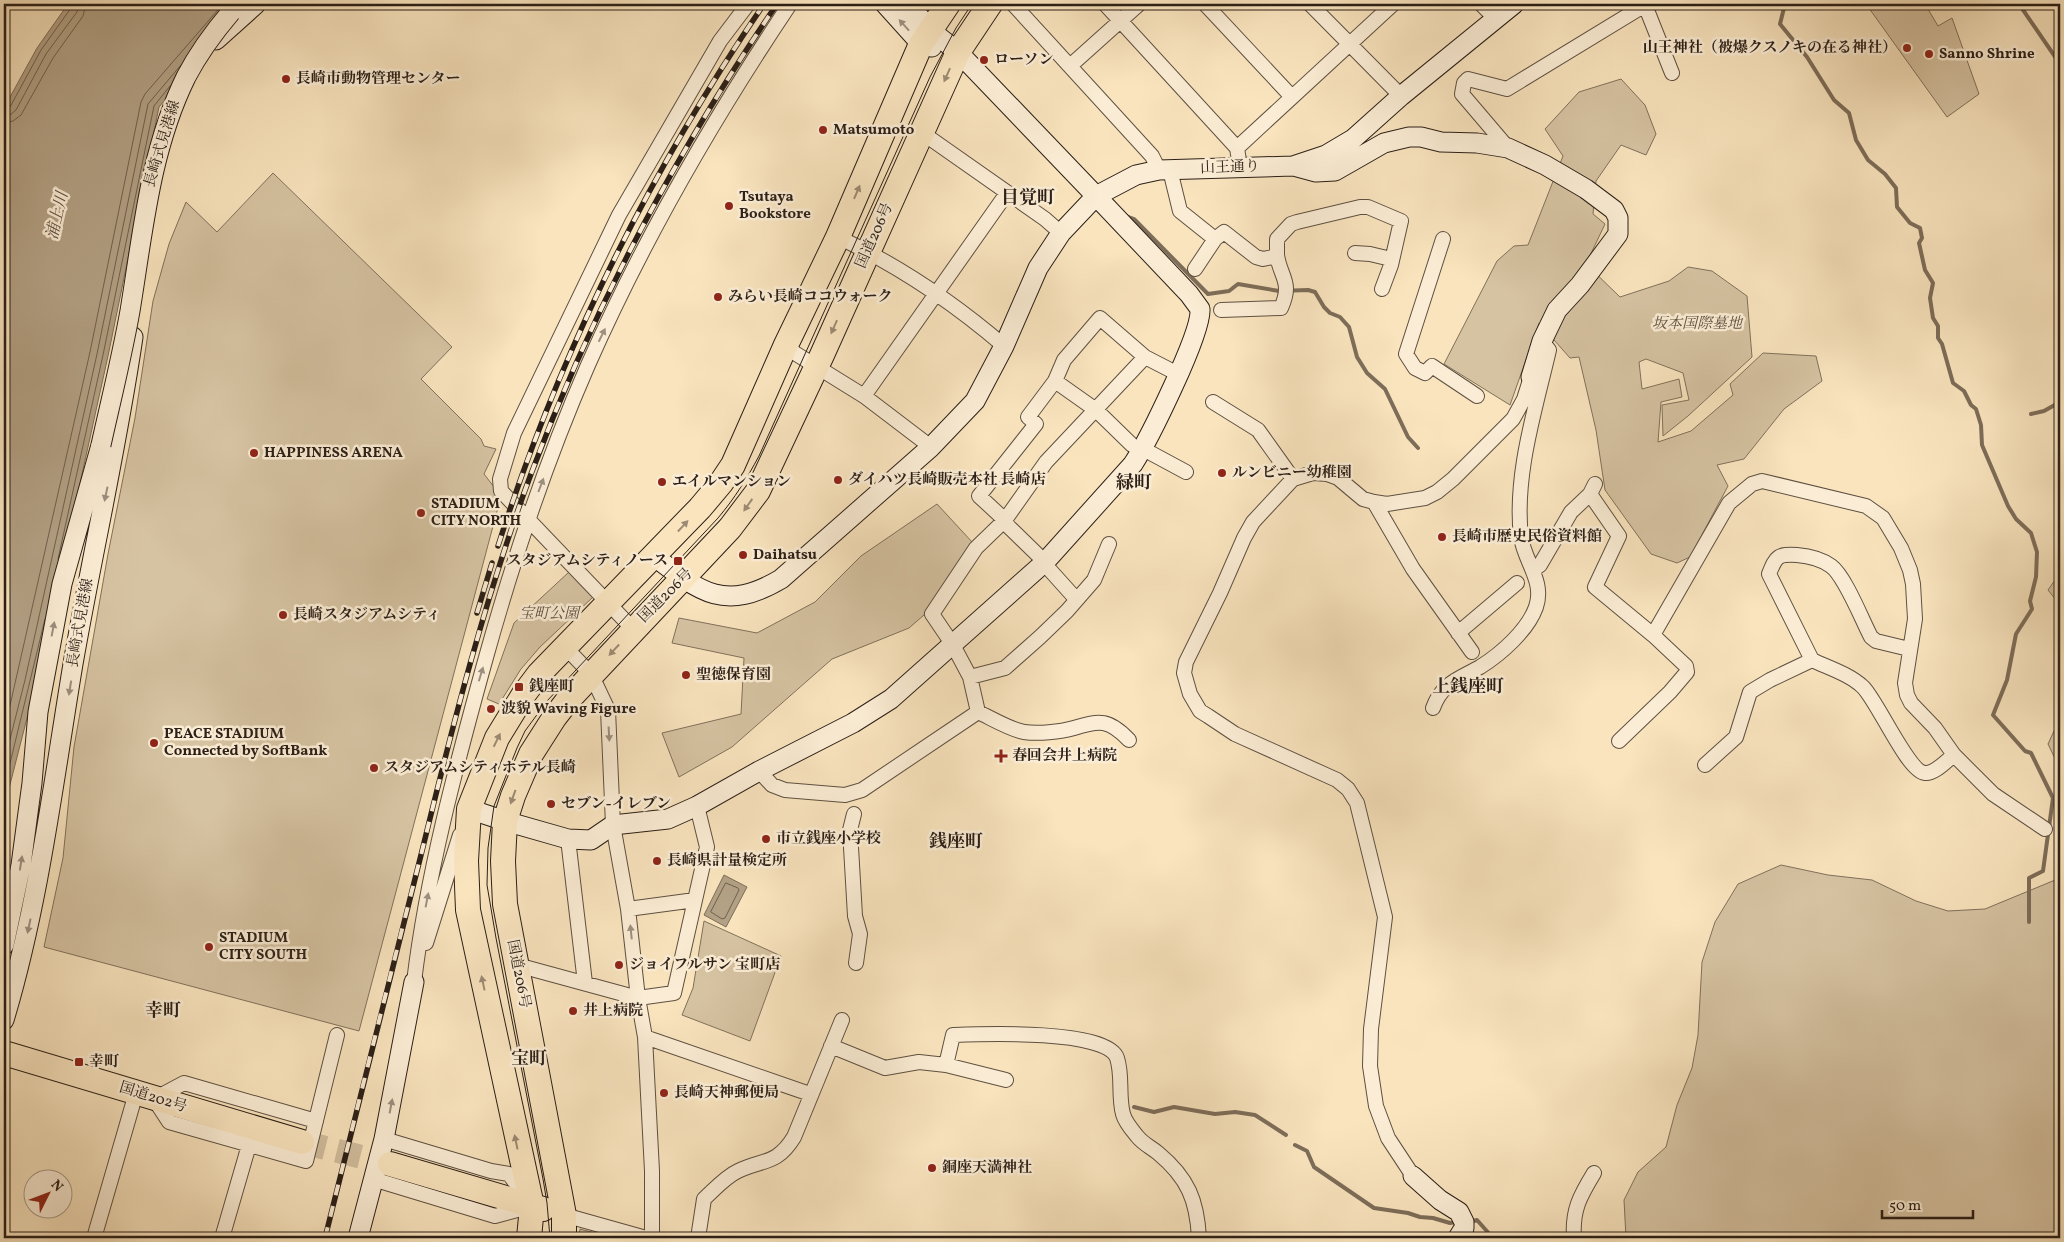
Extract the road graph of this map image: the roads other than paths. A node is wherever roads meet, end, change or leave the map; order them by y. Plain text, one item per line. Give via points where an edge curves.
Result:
1 (256, 4) edge
2 (748, 4) edge
3 (790, 4) edge
4 (885, 4) edge
5 (909, 4) edge
6 (948, 4) edge
7 (990, 4) edge
8 (1013, 4) edge
9 (1105, 4) edge
10 (1139, 4) edge
11 (1205, 4) edge
12 (1310, 4) edge
13 (1393, 4) edge
14 (1482, 4) edge
15 (1514, 4) edge
16 (236, 6) edge
17 (1494, 18) junction
18 (1121, 20) junction
19 (926, 37) junction
20 (1349, 44) junction
21 (958, 52) junction
22 (1070, 66) junction
23 (1672, 73) dead end
24 (1401, 96) junction
25 (1292, 97) junction
26 (921, 132) junction
27 (1237, 148) junction
28 (1508, 148) junction
29 (1293, 166) junction
30 (1240, 168) junction
31 (1164, 170) junction
32 (1007, 193) junction
33 (1096, 196) junction
34 (1061, 233) junction
35 (838, 236) junction
36 (1215, 239) junction
37 (1443, 239) dead end
38 (868, 251) junction
39 (1355, 253) dead end
40 (1277, 256) junction
41 (1391, 259) junction
42 (1195, 269) dead end
43 (1382, 289) dead end
44 (936, 294) junction
45 (1221, 310) dead end
46 (1542, 341) junction
47 (1004, 346) junction
48 (785, 347) junction
49 (1145, 357) junction
50 (816, 367) junction
51 (1178, 374) junction
52 (1531, 377) joint
53 (1056, 381) junction
54 (864, 396) junction
55 (1477, 396) dead end
56 (1213, 402) dead end
57 (1096, 410) junction
58 (932, 447) junction
59 (1142, 450) junction
60 (1186, 472) dead end
61 (1292, 479) junction
62 (1374, 502) junction
63 (528, 519) junction
64 (1005, 520) junction
65 (1108, 544) dead end
66 (654, 557) junction
67 (1045, 562) junction
68 (1533, 570) junction
69 (684, 580) junction
70 (1517, 583) dead end
71 (1076, 599) junction
72 (609, 603) junction
73 (633, 629) junction
74 (1458, 634) junction
75 (1653, 635) junction
76 (953, 645) junction
77 (565, 647) junction
78 (1909, 648) junction
79 (1472, 652) dead end
80 (1812, 660) junction
81 (591, 674) junction
82 (970, 677) junction
83 (1433, 708) dead end
84 (978, 712) junction
85 (1128, 740) dead end
86 (1620, 741) dead end
87 (1954, 755) junction
88 (1705, 764) dead end
89 (759, 771) junction
90 (696, 806) junction
91 (469, 809) junction
92 (854, 814) dead end
93 (505, 821) junction
94 (613, 826) junction
95 (2044, 829) dead end
96 (568, 839) junction
97 (694, 900) junction
98 (628, 910) junction
99 (4, 945) edge
100 (856, 963) dead end
101 (517, 965) junction
102 (414, 982) junction
103 (585, 984) junction
104 (638, 998) junction
105 (4, 1020) edge
106 (842, 1020) dead end
107 (338, 1035) dead end
108 (645, 1037) junction
109 (831, 1046) junction
110 (4, 1053) edge
111 (946, 1065) junction
112 (1006, 1080) dead end
113 (810, 1094) junction
114 (145, 1096) junction
115 (316, 1121) junction
116 (384, 1139) junction
117 (302, 1142) tunnel mouth
118 (249, 1145) junction
119 (381, 1172) junction
120 (1594, 1172) dead end
121 (1413, 1176) joint
122 (532, 1206) junction
123 (564, 1214) junction
124 (94, 1238) edge
125 (222, 1238) edge
126 (358, 1238) edge
127 (529, 1238) edge
128 (564, 1238) edge
129 (646, 1238) edge
130 (652, 1238) edge
131 (698, 1238) edge
132 (1199, 1238) edge
133 (1458, 1238) edge
134 (1574, 1238) edge

1 -> 105 street, 長崎式見港線, bridge via 206,50 188,73 173,98 159,133 148,177 136,319 116,446 78,640 40,875 23,955
2 - 63 street via 720,41 619,215 514,433 500,479 501,491
63 -> 3 street via 588,366 654,228 687,167
19 -> 4 street
5 - 19 street
6 - 19 highway
7 - 21 highway, 国道206号
8 - 22 street
9 - 18 street
10 - 18 street
11 - 25 street
12 - 20 street
13 - 20 street
14 - 17 street
15 - 17 street, 山王通り
99 -> 16 street, 長崎式見港線, bridge via 21,865 38,712 62,584 115,387 154,169 169,118 187,76
17 - 24 street, 山王通り
18 - 22 street
18 - 27 street
19 - 21 street
35 -> 19 highway
20 - 24 street
20 - 25 street
21 -> 26 highway, 国道206号
21 - 33 street
22 - 31 street
23 - 28 street via 1645,5 1508,89 1468,79 1462,94
24 - 29 street, 山王通り via 1340,148
25 - 27 street
26 - 32 street
26 - 38 highway, 国道206号
27 - 30 street
28 - 29 street via 1409,137 1384,144 1335,171 1316,172
28 - 46 street via 1545,164 1586,189 1614,210 1618,218 1618,234 1613,243 1557,310
29 - 30 street, 山王通り
30 - 31 street, 山王通り
31 - 33 street, 山王通り via 1136,175
31 - 36 street via 1180,211
32 - 34 street
32 - 44 street
33 - 34 street, 山王通り
33 - 51 street via 1200,309 1197,327
34 - 47 street, 山王通り via 1038,268
35 - 38 street
35 - 48 highway
36 - 40 street via 1224,232 1262,259
36 - 42 street
37 - 55 street via 1406,354 1415,368 1425,373 1432,366
38 - 44 street
38 -> 50 highway, 国道206号
39 - 41 street
40 - 41 street via 1277,239 1291,224 1368,207 1401,221
40 - 45 street via 1287,290 1281,308
41 - 43 street
44 - 47 street
44 - 54 street
46 - 52 street
46 - 68 street via 1549,350 1522,476 1519,517 1522,544
47 - 58 street, 山王通り via 975,402
48 - 50 street
66 -> 48 highway via 700,508 733,465
49 - 51 street
49 - 53 street via 1100,318 1064,360
49 - 57 street
50 - 54 street
50 -> 69 highway, 国道206号 via 758,491
51 - 59 street
52 - 62 street via 1513,419 1442,488 1424,498 1387,504
53 - 57 street
53 - 64 street via 1028,417 1036,424 980,496
54 - 58 street
56 - 61 street via 1258,430
57 - 59 street via 1132,445
57 - 64 street via 1046,462
58 - 69 street, 山王通り via 772,585 734,596 714,594
59 - 60 street
59 - 67 street
61 - 62 street via 1313,473 1327,474 1338,478 1363,499
61 - 121 street via 1253,522 1244,538 1186,662 1185,680 1194,702 1208,716 1235,734 1337,780 1357,803 1386,917 1371,1029 1371,1076 1376,1106 1388,1138
62 - 74 street via 1413,569
63 - 72 street
102 -> 63 street via 430,882 470,710
64 - 67 street
64 - 76 street via 976,548 932,614
65 - 71 street via 1094,580
66 - 69 street, 山王通り
66 - 72 highway
67 - 71 street
67 - 76 street
68 - 75 street via 1540,565 1572,512 1592,489 1619,536 1595,587
68 - 83 street via 1538,585 1537,605 1521,634 1481,666 1444,688
69 - 73 highway, 国道206号
70 - 74 street
71 - 82 street via 1005,668
72 - 73 street
72 - 77 highway
73 -> 81 highway, 国道206号
74 - 79 street
75 - 78 street via 1729,503 1752,484 1762,481 1866,506 1883,518 1910,570 1915,619
75 - 86 street via 1686,666 1687,672
76 - 82 street
76 - 89 street via 891,699 853,723
77 - 81 street
91 -> 77 highway via 497,738 524,694
78 - 80 street via 1871,637 1832,567 1806,556 1783,555 1774,560 1769,574
78 - 87 street via 1905,683 1907,695
80 - 87 street via 1863,687 1920,772 1933,771
80 - 88 street via 1750,692 1736,736
81 -> 93 highway, 国道206号 via 554,718 531,754
81 -> 94 street via 608,710
82 - 84 street
84 - 85 street via 1023,732 1072,729 1103,722
84 - 89 street via 862,790 845,795 785,790 772,785
87 - 95 street via 1993,794
89 - 90 street
90 - 94 street via 668,819
90 - 97 street via 707,847
91 - 93 street
91 - 102 street
122 -> 91 highway via 468,910
92 - 100 street via 850,830 855,916 860,934
93 - 96 street
93 - 101 highway, 国道206号 via 505,904
94 - 96 street via 591,840
94 - 98 street
96 - 103 street
97 - 98 street
97 - 104 street via 674,993
104 -> 98 street
101 - 103 street
101 - 123 highway, 国道206号
116 -> 102 street
103 - 104 street
104 - 108 street
106 - 109 street
107 - 115 street
108 - 113 street
108 - 130 street
109 - 111 street via 886,1068 919,1062
109 - 113 street
110 - 114 highway, 国道202号
111 - 112 street
111 - 132 street via 953,1035 1030,1033 1092,1042 1109,1048 1120,1068 1123,1115 1141,1142 1158,1153 1187,1184 1192,1193
113 - 131 street via 794,1137 782,1153 737,1171 704,1199
114 - 115 street via 184,1084
114 - 117 highway, 国道202号
114 - 118 street via 169,1122
114 - 124 street
115 - 118 street via 306,1161
116 - 119 street
116 - 122 street via 509,1174
118 - 125 street
119 - 122 highway
119 - 126 street
120 - 134 street via 1577,1203
121 - 133 street via 1459,1212 1464,1228
122 - 123 highway
122 - 127 highway
123 - 128 highway
123 - 129 street

